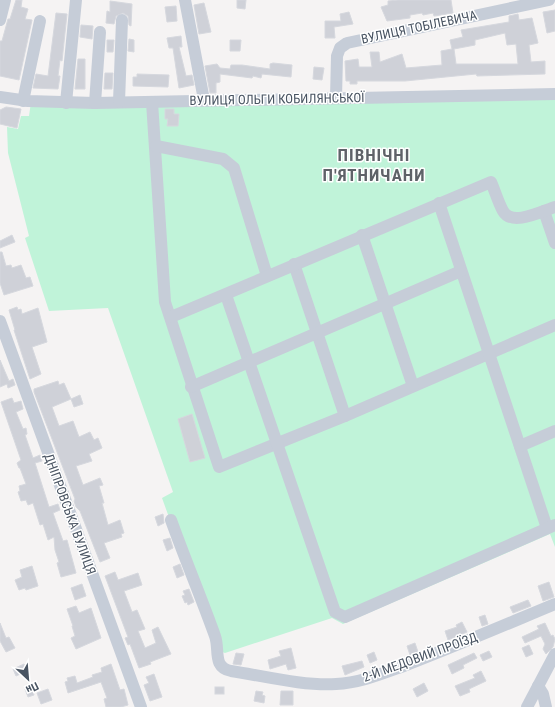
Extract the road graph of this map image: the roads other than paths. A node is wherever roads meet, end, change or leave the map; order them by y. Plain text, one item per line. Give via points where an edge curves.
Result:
1 (5, 0) edge
2 (76, 0) edge
3 (185, 0) edge
4 (549, 0) edge
5 (0, 20) edge
6 (122, 20) dead end
7 (40, 21) dead end
8 (100, 32) dead end
9 (555, 94) edge
10 (0, 97) edge
11 (336, 98) junction
12 (204, 100) junction
13 (23, 101) junction
14 (66, 102) junction
15 (119, 102) junction
16 (152, 102) junction
17 (95, 103) junction
18 (156, 146) junction
19 (439, 203) junction
20 (550, 209) edge
21 (362, 235) junction
22 (555, 243) edge
23 (294, 264) junction
24 (461, 271) junction
25 (267, 276) junction
26 (226, 294) junction
27 (384, 305) junction
28 (171, 317) junction
29 (0, 321) edge
30 (555, 325) edge
31 (317, 333) junction
32 (489, 354) junction
33 (248, 363) junction
34 (413, 386) junction
35 (191, 387) junction
36 (345, 416) junction
37 (555, 432) edge
38 (276, 444) junction
39 (520, 446) junction
40 (171, 520) dead end
41 (551, 527) edge
42 (555, 604) edge
43 (555, 654) edge
44 (538, 686) junction
45 (141, 707) edge
46 (527, 707) edge
47 (546, 707) edge

1 - 5 street
2 - 14 street
3 - 12 street
4 - 11 street, ВУЛИЦЯ ТОБІЛЕВИЧА via 347,43 340,48 337,56
6 - 15 street
7 - 13 street
8 - 17 street
9 - 11 street, ВУЛИЦЯ ОЛЬГИ КОБИЛЯНСЬКОЇ
10 - 13 street, ВУЛИЦЯ ОЛЬГИ КОБИЛЯНСЬКОЇ
11 - 12 street, ВУЛИЦЯ ОЛЬГИ КОБИЛЯНСЬКОЇ
12 - 16 street, ВУЛИЦЯ ОЛЬГИ КОБИЛЯНСЬКОЇ
13 - 14 street, ВУЛИЦЯ ОЛЬГИ КОБИЛЯНСЬКОЇ
14 - 17 street, ВУЛИЦЯ ОЛЬГИ КОБИЛЯНСЬКОЇ
15 - 16 street, ВУЛИЦЯ ОЛЬГИ КОБИЛЯНСЬКОЇ
15 - 17 street, ВУЛИЦЯ ОЛЬГИ КОБИЛЯНСЬКОЇ
16 - 18 street
18 - 25 street via 224,159 234,168
18 - 28 street via 165,302
19 - 20 street via 491,182 503,212 508,216 523,218
19 - 21 street
19 - 24 street
20 - 22 street
21 - 23 street
21 - 27 street
23 - 25 street
23 - 31 street
24 - 27 street
24 - 32 street
25 - 26 street
26 - 28 street
26 - 33 street
27 - 31 street
27 - 34 street
28 - 35 street
29 - 45 street, ДНІПРОВСЬКА ВУЛИЦЯ
30 - 32 street
31 - 33 street
31 - 36 street
32 - 34 street
32 - 39 street
33 - 35 street
33 - 38 street
34 - 36 street
35 - 38 street via 218,467
36 - 38 street
37 - 39 street
38 - 41 street via 335,612 345,617
39 - 41 street
40 - 42 street, 2-Й МЕДОВИЙ ПРОЇЗД via 215,637 218,661 223,668 231,672 318,684 352,682 443,651
43 - 44 street
44 - 46 street
44 - 47 street

